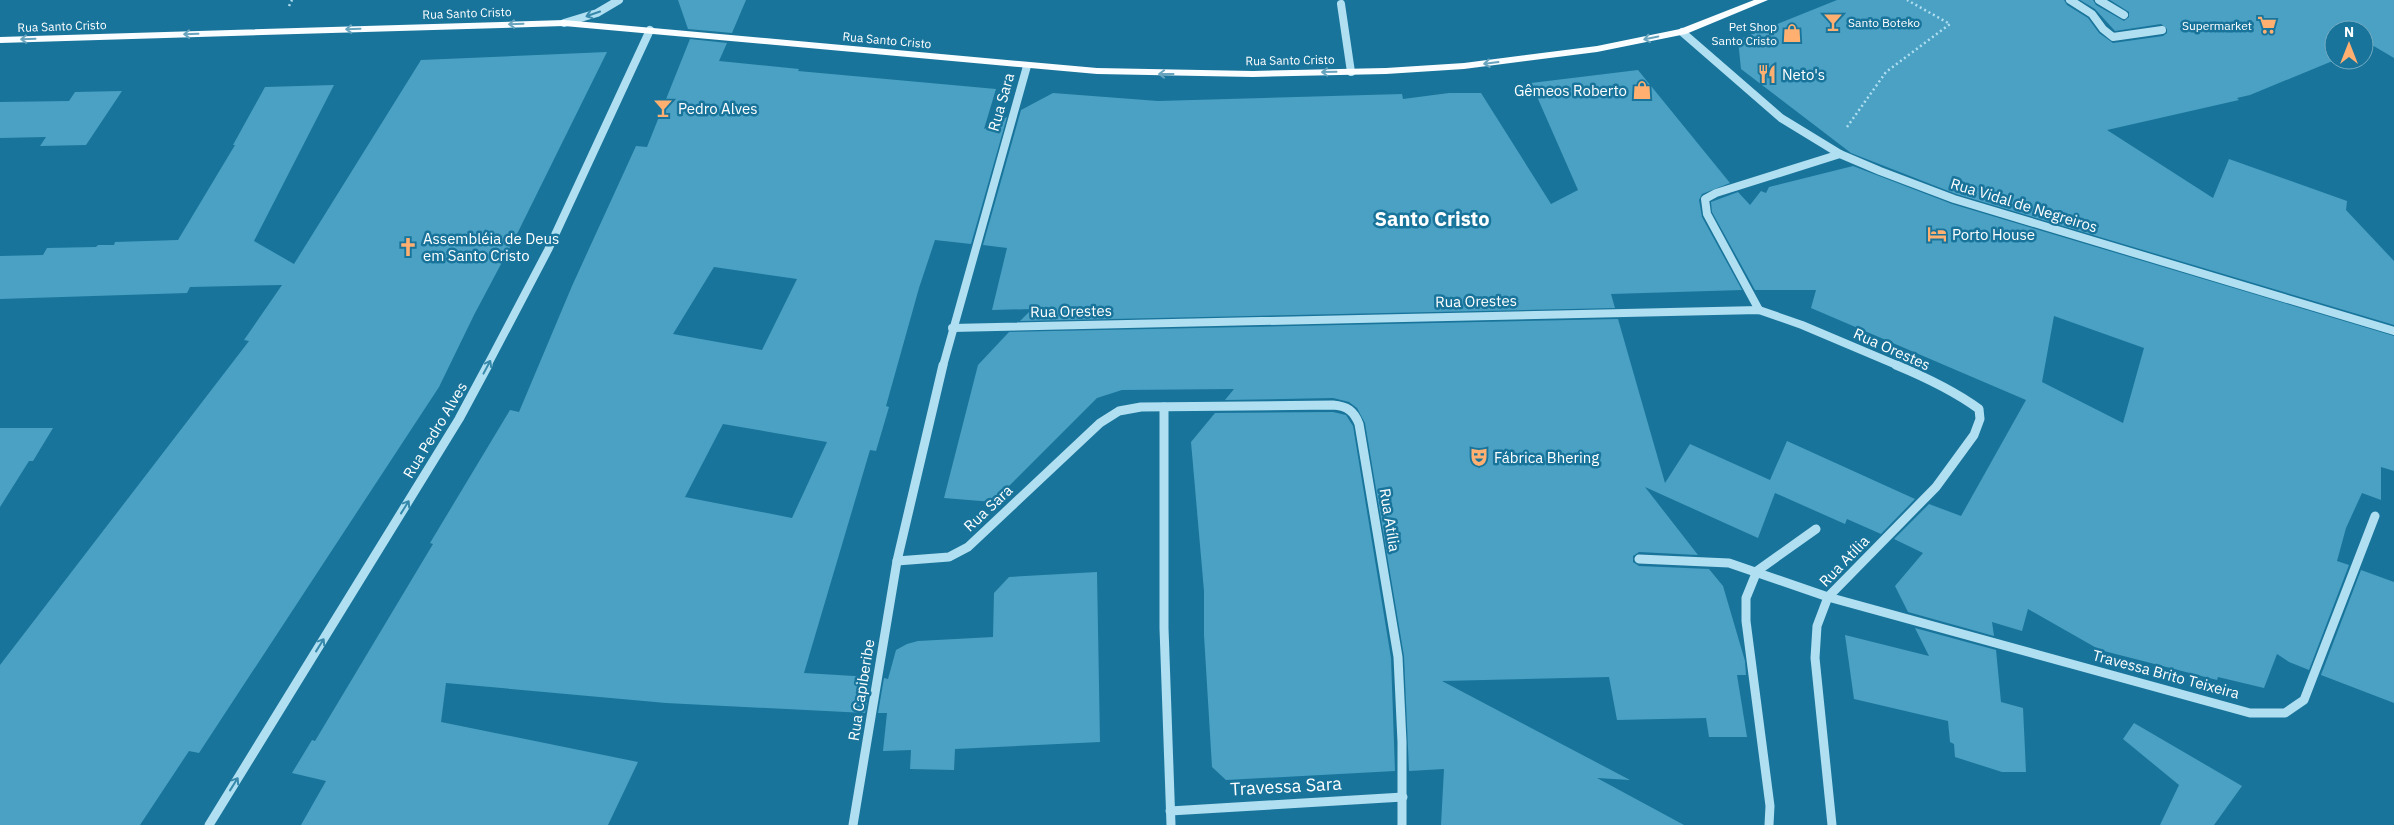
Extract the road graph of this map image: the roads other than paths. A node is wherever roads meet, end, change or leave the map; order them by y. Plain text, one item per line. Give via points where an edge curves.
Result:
1 (619, 0) edge
2 (1763, 0) edge
3 (2070, 0) edge
4 (2099, 0) edge
5 (1341, 4) dead end
6 (2124, 15) dead end
7 (564, 23) junction
8 (650, 30) junction
9 (2162, 30) dead end
10 (1682, 32) junction
11 (0, 40) edge
12 (1027, 66) junction
13 (1351, 72) junction
14 (1840, 154) junction
15 (1759, 310) junction
16 (952, 328) junction
17 (2394, 332) edge
18 (1164, 406) junction
19 (1979, 409) joint
20 (2375, 516) dead end
21 (1816, 529) dead end
22 (1639, 559) dead end
23 (897, 561) junction
24 (1757, 571) junction
25 (1828, 597) junction
26 (1403, 797) junction
27 (1170, 811) junction
28 (209, 825) edge
29 (853, 825) edge
30 (1170, 825) edge
31 (1402, 825) edge
32 (1769, 825) edge
33 (1832, 825) edge

1 -> 7 street via 597,12
2 - 10 main road, Rua Santo Cristo
3 - 9 street via 2092,14 2113,37
4 - 6 street
5 - 13 street
7 - 8 main road, Rua Santo Cristo
7 -> 11 main road, Rua Santo Cristo
8 - 12 main road, Rua Santo Cristo
28 -> 8 street, Rua Pedro Alves via 459,418 548,250
10 -> 13 main road, Rua Santo Cristo via 1597,50 1474,65
10 - 14 street, Rua Vidal de Negreiros via 1782,118
13 -> 12 main road, Rua Santo Cristo via 1146,74
12 - 16 street, Rua Sara
14 - 15 street via 1705,199 1707,214
14 - 17 street, Rua Vidal de Negreiros via 1954,198
15 - 16 street, Rua Orestes
15 - 19 street, Rua Orestes via 1788,319 1912,372
16 - 23 street, Rua Sara
18 - 23 street, Rua Sara via 1128,408 1109,416 959,553 940,558
18 - 26 street, Rua Atília via 1333,405 1352,410 1357,416 1398,657
18 - 27 street via 1164,628
19 - 25 street, Rua Atília via 1980,419 1974,435 1936,487
20 - 25 street, Travessa Brito Teixeira via 2304,700 2286,712 2250,712
21 - 24 street
22 - 24 street, Travessa Brito Teixeira via 1729,563
23 - 29 street, Rua Capiberibe
24 - 25 street, Travessa Brito Teixeira
24 - 32 street via 1746,598 1746,621 1770,806
25 - 33 street, Rua Atília via 1817,626 1815,658
26 - 27 street, Travessa Sara
26 - 31 street, Rua Atília
27 - 30 street

